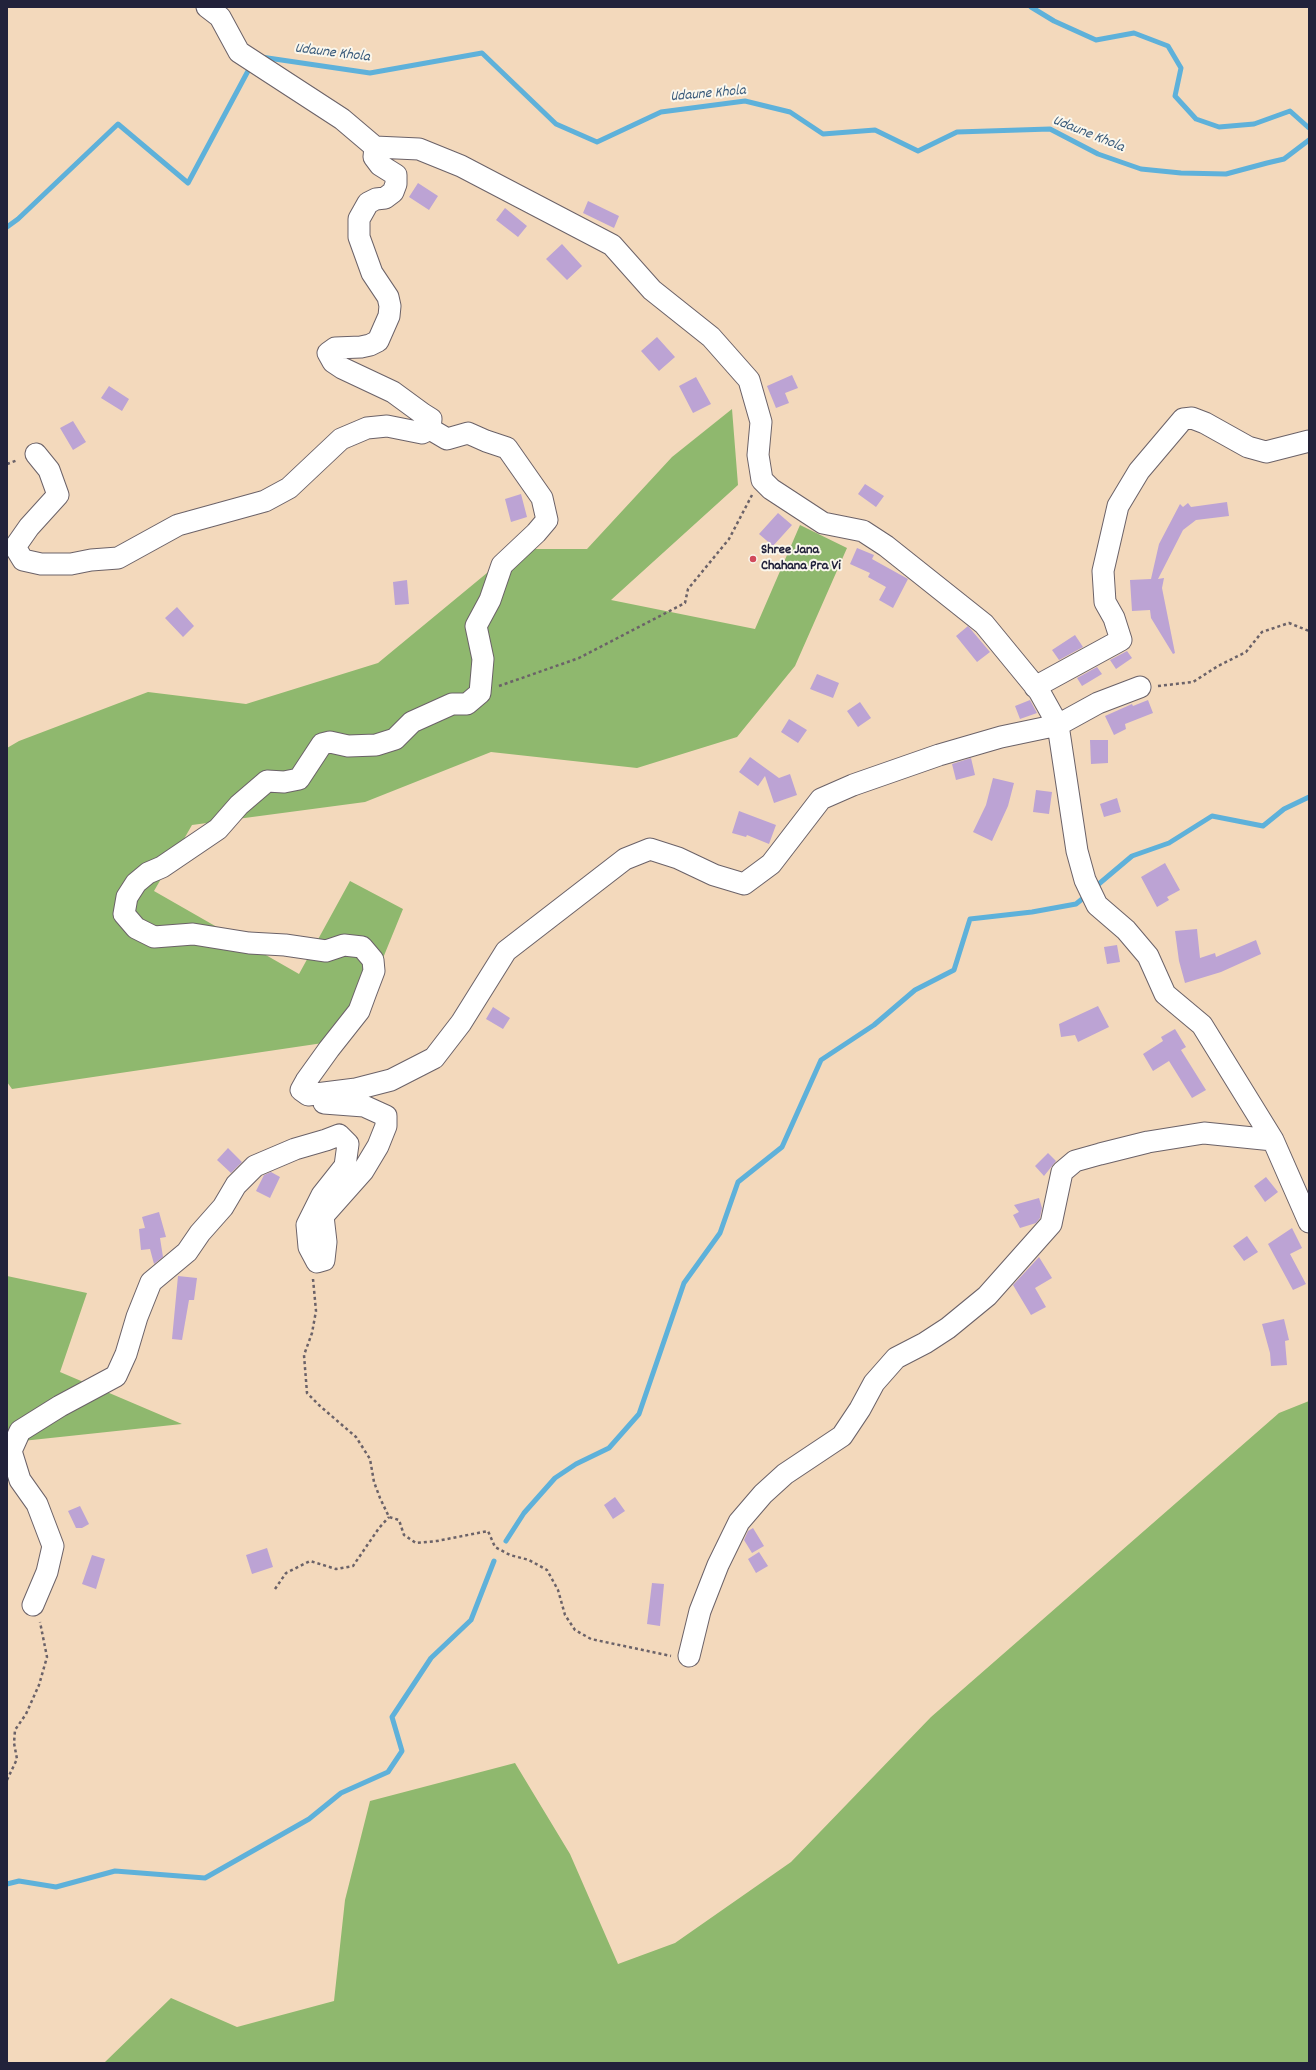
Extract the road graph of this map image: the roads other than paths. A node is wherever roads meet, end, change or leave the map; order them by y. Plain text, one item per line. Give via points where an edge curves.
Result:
1 (207, 7) edge
2 (375, 147) junction
3 (430, 429) junction
4 (1309, 441) edge
5 (36, 454) dead end
6 (1035, 687) junction
7 (1140, 687) road end
8 (1058, 725) junction
9 (316, 1093) junction
10 (1273, 1140) junction
11 (1309, 1222) edge
12 (33, 1605) road end
13 (690, 1656) road end

1 - 2 street via 220,17 239,52 342,119
2 - 3 street via 374,157 380,165 396,175 396,184 393,192 385,198 368,203 359,219 359,237 372,273 388,297 389,316 378,341 361,347 335,348 328,353 333,362 342,368 393,392 431,419
2 - 6 street via 419,149 461,166 612,245 652,290 711,337 749,380 761,422 758,455 762,480 771,489 823,523 863,530 886,546 984,624
3 - 5 street via 422,432 387,426 367,428 341,439 289,488 265,501 178,525 118,558 71,564 42,564 23,560 15,547 58,495 49,470
3 - 9 street via 447,439 468,433 507,448 542,498 547,520 502,565 490,600 476,626 483,659 480,693 467,704 452,704 412,722 395,739 376,745 348,746 330,742 322,744 299,779 284,782 267,781 239,805 218,829 162,867 148,872 136,883 127,897 124,914 136,928 154,936 193,934 326,951 344,945 362,947 373,960 374,971 359,1011 328,1049 301,1090 308,1095
4 - 6 street via 1266,452 1248,448 1205,423 1192,418 1182,419 1139,471 1118,506 1103,571 1105,602 1114,618 1121,640
6 - 8 street
7 - 8 street via 1098,703
8 - 9 street via 939,754 821,799 771,864 744,884 714,875 678,858 650,849 625,859 506,951 461,1023 434,1058 391,1080 356,1089
8 - 10 street via 1072,820 1085,880 1097,904 1126,930 1148,956 1165,994 1202,1025
9 - 12 street via 324,1103 364,1106 386,1116 386,1126 378,1146 363,1171 323,1216 326,1242 324,1260 317,1262 309,1247 307,1225 322,1195 345,1166 348,1144 339,1135 295,1149 255,1166 236,1184 223,1207 187,1252 151,1282 116,1376 20,1431 11,1451 20,1480 37,1504 53,1546 47,1572
10 - 11 street
10 - 13 street via 1204,1133 1148,1142 1100,1154 1075,1161 1062,1172 1051,1224 987,1296 948,1328 896,1358 874,1383 842,1436 785,1474 763,1494 739,1522 700,1611

